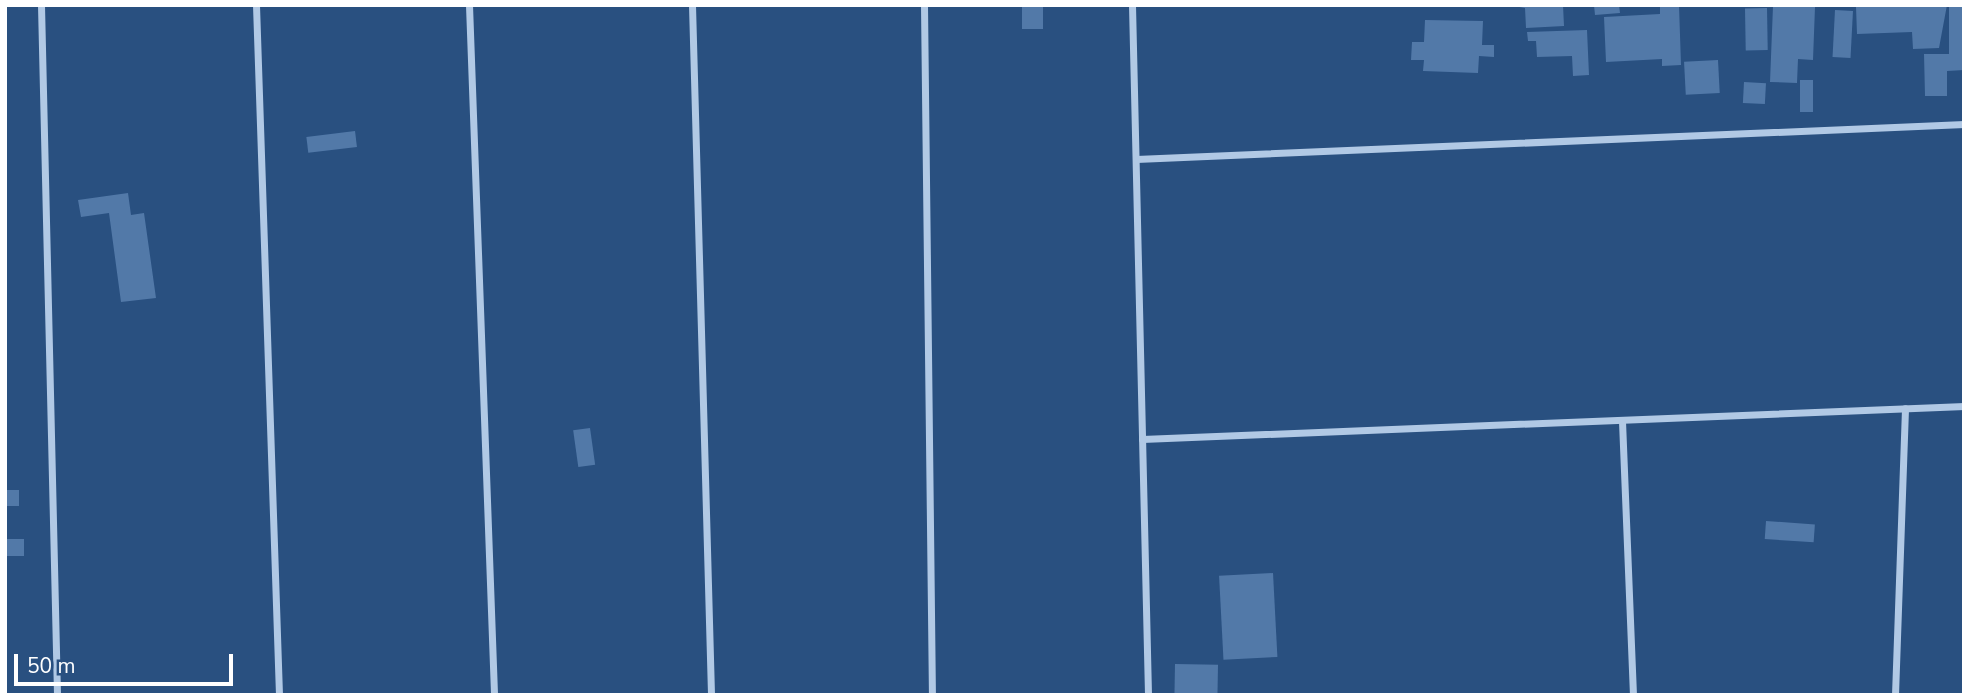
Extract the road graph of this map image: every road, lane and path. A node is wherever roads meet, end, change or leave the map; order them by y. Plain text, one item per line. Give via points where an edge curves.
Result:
1 (41, 5) edge
2 (256, 5) edge
3 (469, 5) edge
4 (692, 5) edge
5 (923, 5) edge
6 (1132, 5) edge
7 (1964, 124) edge
8 (1136, 159) junction
9 (1964, 406) edge
10 (1905, 408) junction
11 (1622, 421) junction
12 (1142, 439) junction
13 (57, 695) edge
14 (279, 695) edge
15 (494, 695) edge
16 (711, 695) edge
17 (932, 695) edge
18 (1148, 695) edge
19 (1633, 695) edge
20 (1895, 695) edge

1 - 13 street
2 - 14 street
3 - 15 street
4 - 16 street
5 - 17 street
6 - 8 street
7 - 8 street
8 - 12 street
9 - 10 street
10 - 11 street
10 - 20 street
11 - 12 street
11 - 19 street
12 - 18 street

